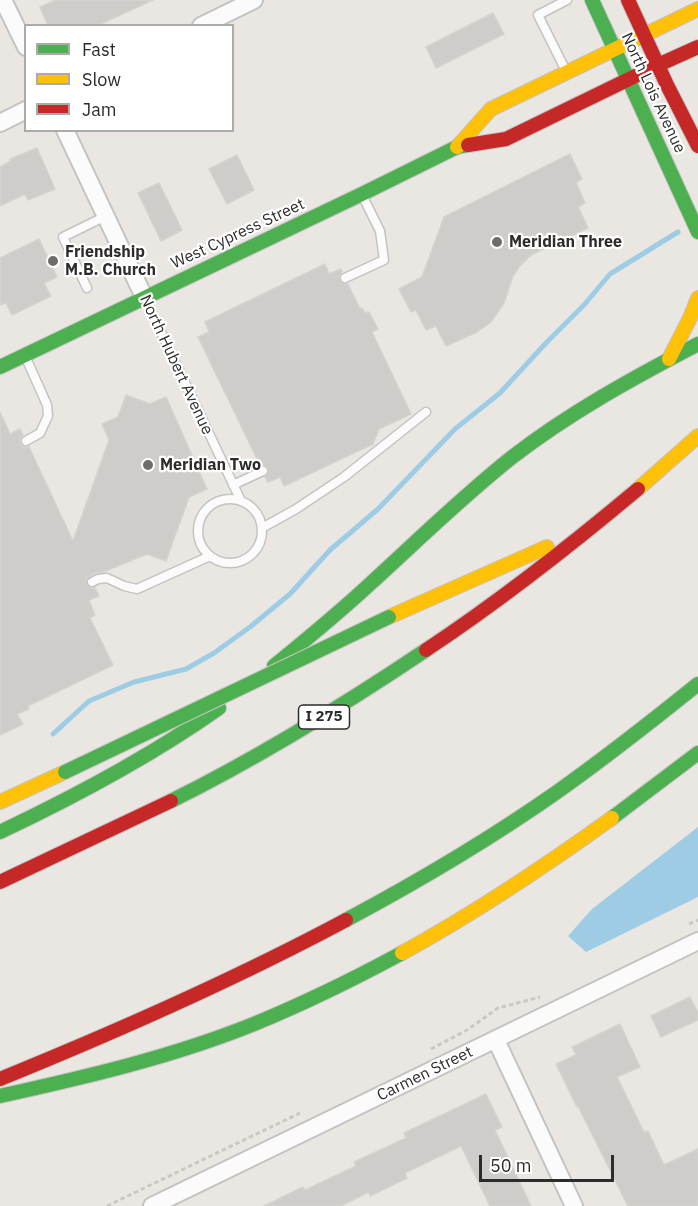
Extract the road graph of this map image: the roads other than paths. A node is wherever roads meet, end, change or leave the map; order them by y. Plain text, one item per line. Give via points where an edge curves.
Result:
1 (3, 0) edge
2 (254, 0) edge
3 (567, 0) edge
4 (592, 0) edge
5 (628, 0) edge
6 (698, 9) edge
7 (205, 24) edge
8 (645, 35) junction
9 (24, 43) edge
10 (698, 47) edge
11 (615, 50) junction
12 (658, 65) junction
13 (567, 73) junction
14 (629, 79) junction
15 (24, 111) edge
16 (0, 123) edge
17 (66, 132) edge
18 (698, 146) edge
19 (457, 147) junction
20 (362, 194) junction
21 (106, 216) junction
22 (698, 232) edge
23 (345, 278) dead end
24 (87, 288) dead end
25 (144, 297) junction
26 (698, 298) edge
27 (698, 344) edge
28 (24, 355) junction
29 (669, 359) junction
30 (1, 363) edge
31 (426, 412) dead end
32 (698, 436) edge
33 (26, 441) dead end
34 (263, 471) dead end
35 (233, 485) junction
36 (241, 501) junction
37 (620, 505) junction
38 (262, 528) junction
39 (210, 556) junction
40 (92, 582) dead end
41 (698, 684) edge
42 (698, 753) edge
43 (0, 802) edge
44 (0, 832) edge
45 (0, 882) edge
46 (698, 941) edge
47 (496, 1040) junction
48 (0, 1079) edge
49 (0, 1096) edge
50 (152, 1206) edge
51 (574, 1206) edge

1 - 9 street
2 - 7 street
3 - 13 lane via 538,15
4 - 11 main road, North Lois Avenue
5 - 8 main road, North Lois Avenue
6 - 8 main road, West Cypress Street
8 - 11 main road, West Cypress Street
8 - 12 main road, North Lois Avenue
10 - 12 main road, West Cypress Street
11 - 13 main road, West Cypress Street
11 - 14 main road, North Lois Avenue
12 - 14 main road, West Cypress Street
12 - 18 main road, North Lois Avenue via 689,119
13 - 19 main road, West Cypress Street via 491,109
14 - 19 main road, West Cypress Street via 506,139
14 - 22 main road, North Lois Avenue
15 - 16 street
17 - 21 street, North Hubert Avenue
19 - 20 main road, West Cypress Street
20 - 23 lane via 380,231 384,260
20 - 25 main road, West Cypress Street
21 - 24 lane via 63,237
21 - 25 street, North Hubert Avenue
25 - 28 main road, West Cypress Street
25 - 35 lane, North Hubert Avenue
26 - 29 main road
27 - 29 main road
28 - 30 main road, West Cypress Street
28 - 33 lane via 47,405 48,416 40,433
29 - 44 main road via 536,439 453,507 293,651 207,717 112,776
31 - 38 lane via 344,477
32 - 37 main road, I 275
34 - 35 lane
35 - 36 lane, North Hubert Avenue
36 - 38 lane via 258,515
36 - 39 lane via 223,501 205,513 198,533
37 - 43 main road, bridge via 536,553 389,617
37 - 45 main road, I 275 via 506,595 325,716 205,784
38 - 39 lane via 260,544 247,559 226,563
39 - 40 lane via 137,589 107,578
41 - 48 main road via 556,792 370,907 209,990
42 - 49 main road via 510,889 389,961 300,1004 208,1041 131,1065
46 - 47 street, Carmen Street
47 - 50 street, Carmen Street
47 - 51 street

